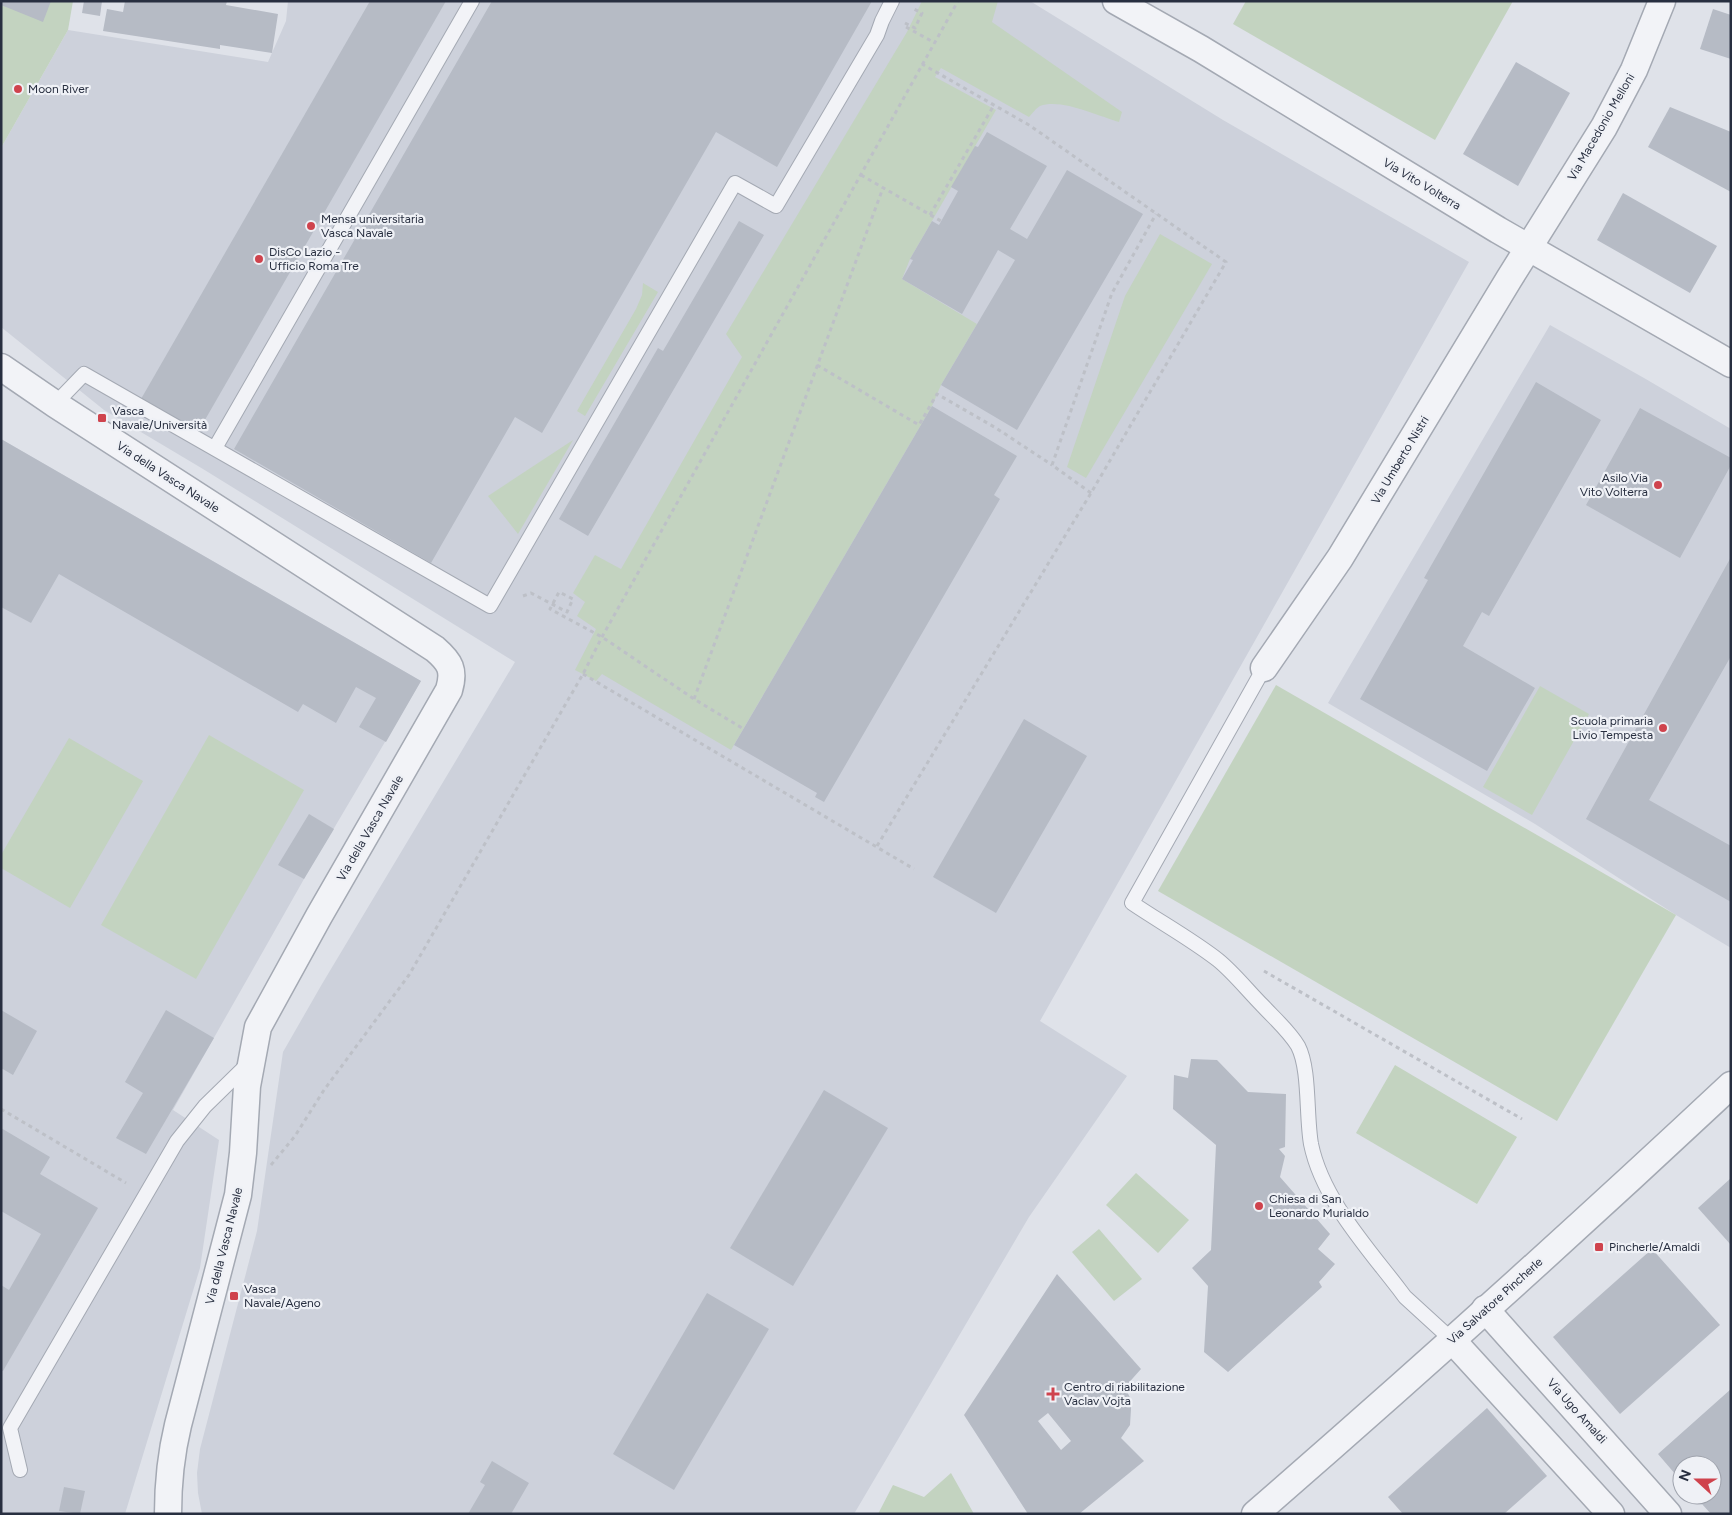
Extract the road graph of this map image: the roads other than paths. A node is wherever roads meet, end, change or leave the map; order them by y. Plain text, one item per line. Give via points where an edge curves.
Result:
1 (472, 1) edge
2 (892, 1) edge
3 (1116, 1) edge
4 (1662, 1) edge
5 (1529, 248) junction
6 (1731, 364) edge
7 (1, 367) edge
8 (55, 404) junction
9 (215, 448) junction
10 (1264, 668) joint
11 (251, 1061) junction
12 (1731, 1085) edge
13 (1485, 1309) junction
14 (1452, 1340) junction
15 (20, 1470) dead end
16 (168, 1514) edge
17 (1255, 1514) edge
18 (1611, 1514) edge
19 (1668, 1514) edge

1 - 9 lane
2 - 9 lane via 877,35 776,206 735,182 490,606
3 - 5 street, Via Vito Volterra
4 - 5 street, Via Macedonio Melloni via 1634,70 1604,127
5 - 6 street, Via Vito Volterra
5 - 10 street, Via Umberto Nistri via 1340,558
7 - 8 street, Via della Vasca Navale
8 - 9 lane via 84,374
8 - 11 street, Via della Vasca Navale via 435,649 451,667 453,678 449,690 258,1027
10 - 14 lane via 1132,903 1218,960 1298,1047 1305,1072 1312,1145 1324,1181 1355,1233 1405,1297
11 - 15 lane via 204,1106 177,1141 10,1428
11 - 16 street, Via della Vasca Navale via 238,1195 172,1452
12 - 13 street, Via Salvatore Pincherle
13 - 14 street, Via Salvatore Pincherle
13 - 19 street, Via Ugo Amaldi
14 - 17 street, Via Salvatore Pincherle
14 - 18 street

